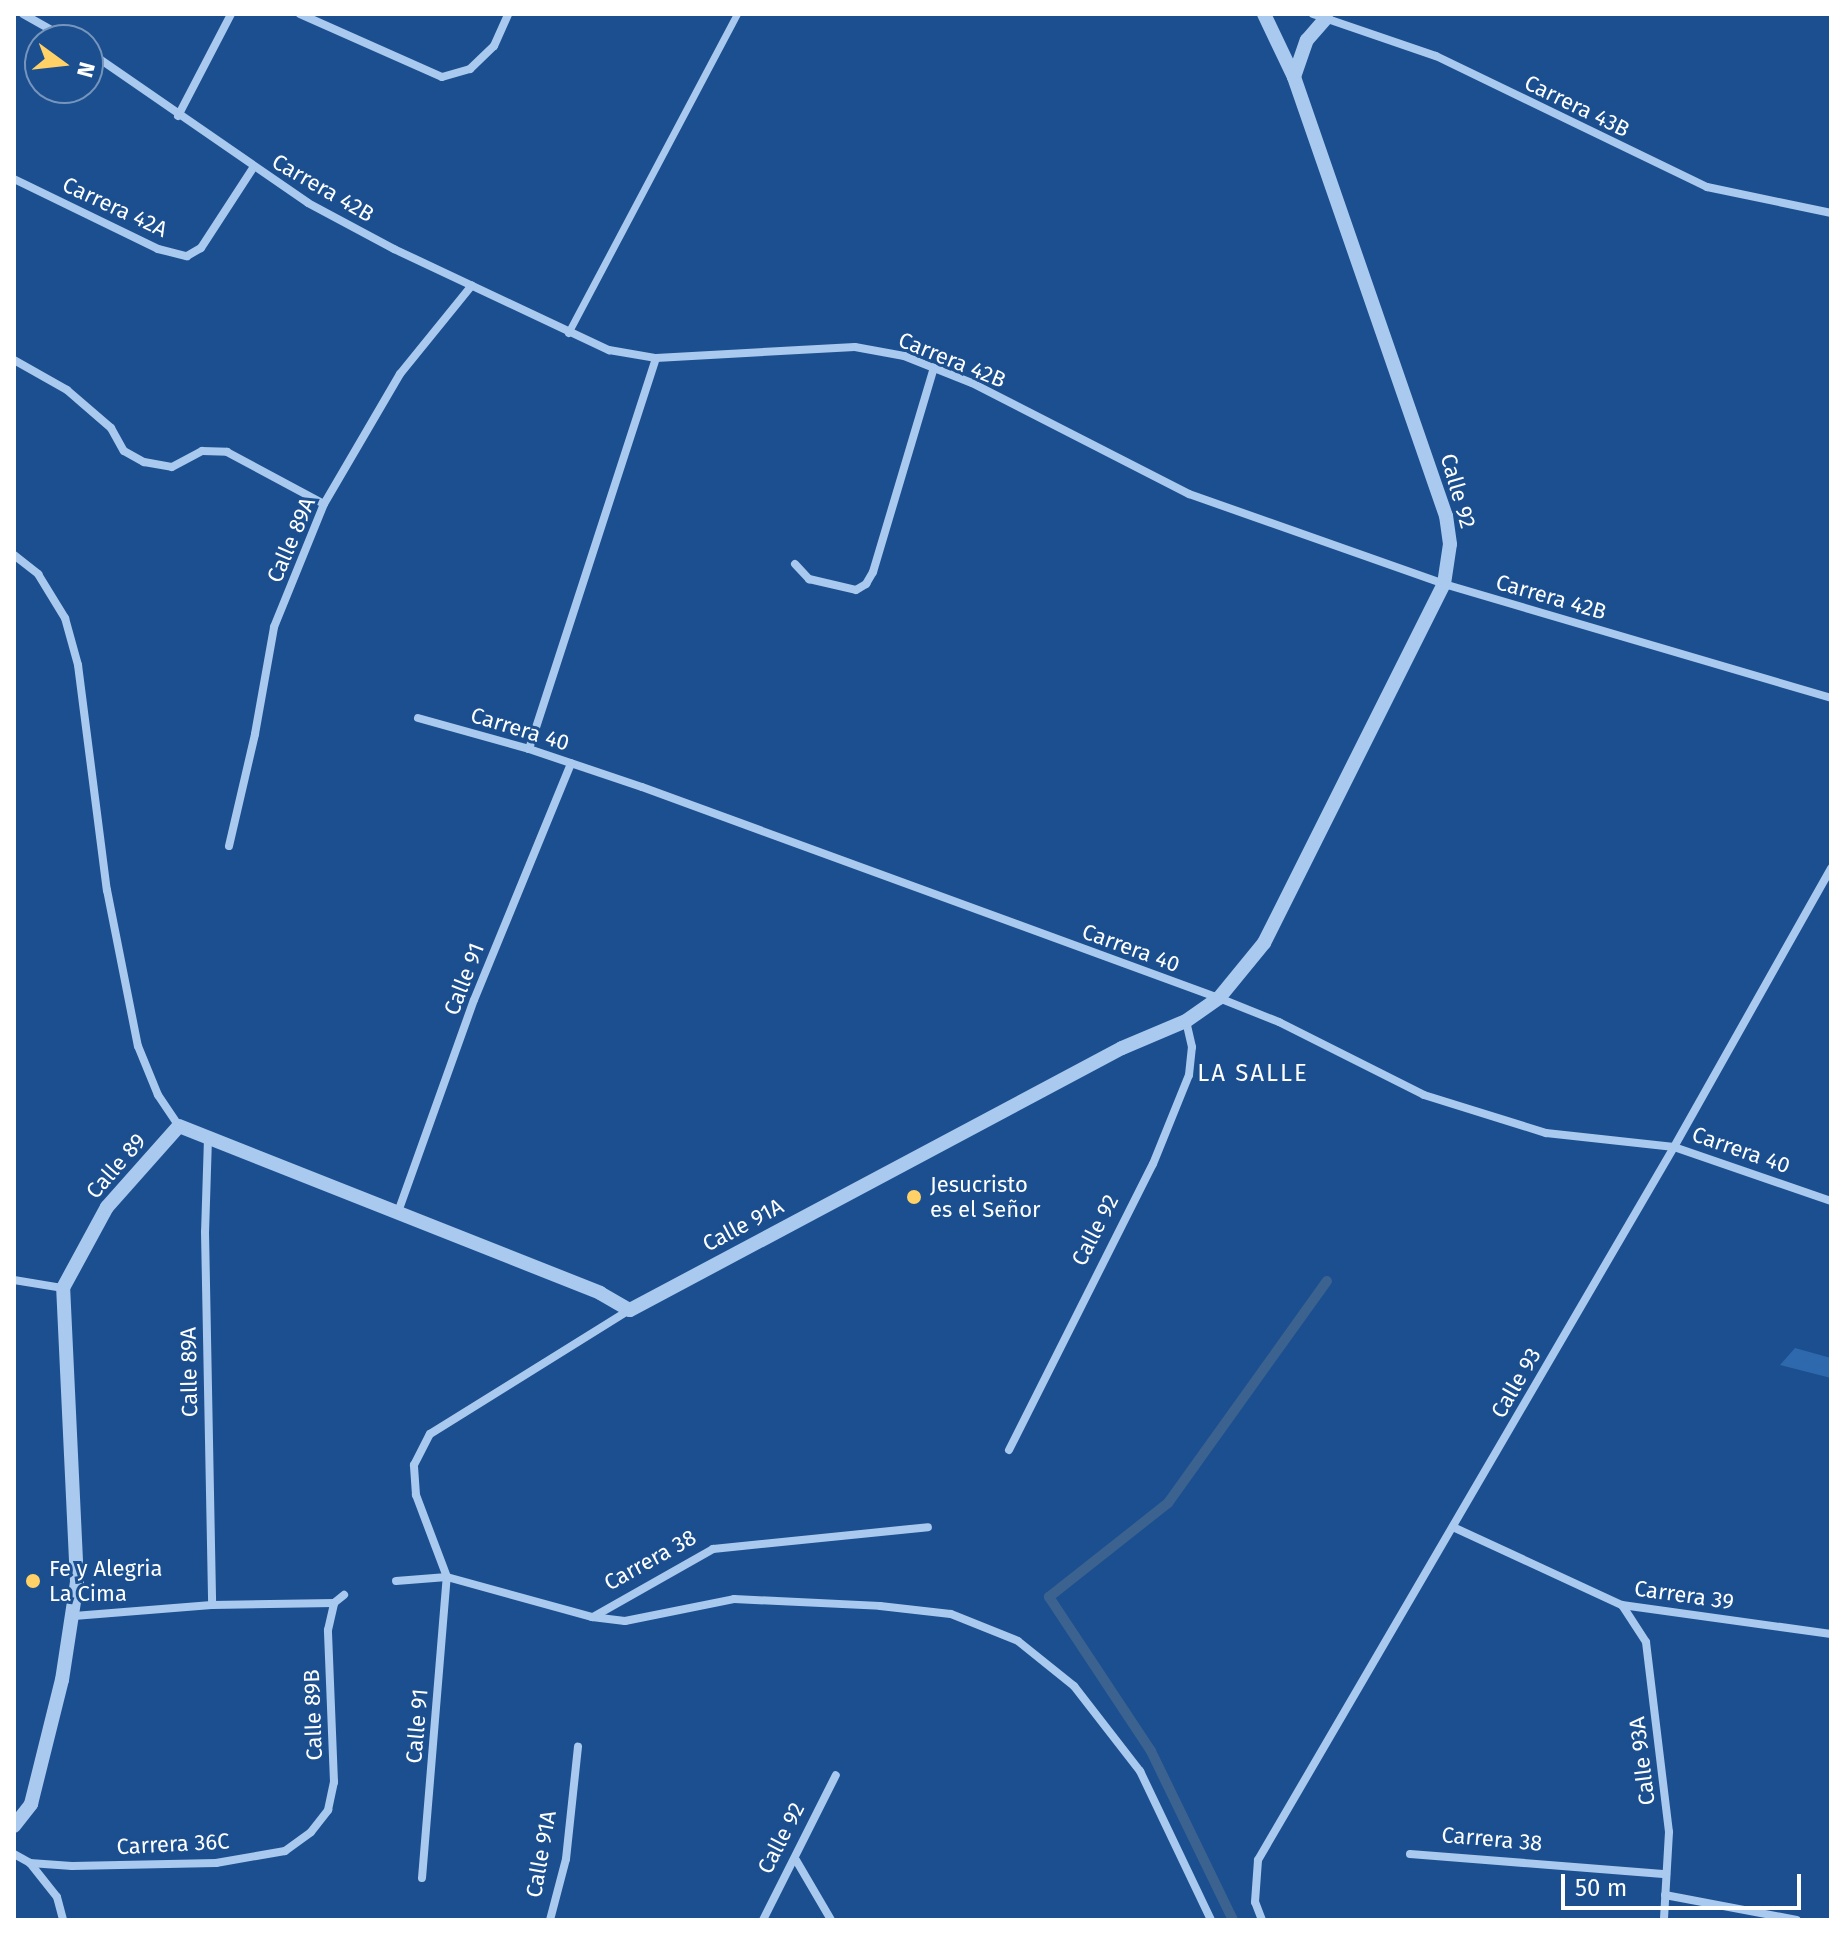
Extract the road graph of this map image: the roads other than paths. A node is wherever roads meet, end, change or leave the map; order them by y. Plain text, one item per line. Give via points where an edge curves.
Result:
1 (23, 14) edge
2 (231, 14) edge
3 (300, 14) edge
4 (508, 14) edge
5 (737, 14) edge
6 (1264, 14) edge
7 (1320, 16) edge
8 (41, 24) edge
9 (104, 61) edge
10 (1294, 77) junction
11 (178, 116) junction
12 (253, 168) junction
13 (14, 179) edge
14 (1831, 213) edge
15 (472, 285) junction
16 (568, 333) junction
17 (656, 358) junction
18 (14, 360) edge
19 (934, 368) junction
20 (324, 504) junction
21 (14, 555) edge
22 (795, 564) dead end
23 (1444, 584) junction
24 (1831, 698) edge
25 (418, 718) dead end
26 (529, 749) junction
27 (571, 763) junction
28 (229, 846) dead end
29 (1831, 868) edge
30 (1219, 998) junction
31 (1186, 1021) junction
32 (179, 1126) junction
33 (208, 1138) junction
34 (1674, 1147) junction
35 (1831, 1201) edge
36 (398, 1212) junction
37 (14, 1280) edge
38 (63, 1288) junction
39 (630, 1310) junction
40 (1009, 1450) dead end
41 (928, 1527) dead end
42 (1453, 1527) junction
43 (447, 1577) junction
44 (396, 1581) dead end
45 (344, 1595) dead end
46 (334, 1603) junction
47 (212, 1605) junction
48 (1622, 1605) junction
49 (74, 1616) junction
50 (592, 1617) junction
51 (1831, 1634) edge
52 (578, 1747) dead end
53 (836, 1775) dead end
54 (14, 1826) edge
55 (311, 1832) joint
56 (14, 1854) edge
57 (1410, 1854) dead end
58 (796, 1860) junction
59 (30, 1863) junction
60 (1666, 1874) junction
61 (422, 1878) dead end
62 (1665, 1895) junction
63 (63, 1920) edge
64 (550, 1920) edge
65 (763, 1920) edge
66 (831, 1920) edge
67 (1211, 1920) edge
68 (1262, 1920) edge
69 (1664, 1920) edge
70 (1797, 1920) edge

1 - 8 street
2 - 11 street
3 - 4 street via 442,77 470,69 494,46
5 - 16 street
6 - 10 street, Calle 92
7 - 10 street
7 - 14 street, Carrera 43B via 1436,56 1707,187
9 - 11 street, Carrera 42B
10 - 23 street, Calle 92 via 1446,516 1450,544
11 - 12 street, Carrera 42B
12 - 13 street, Carrera 42A via 201,248 187,256 158,249
12 - 15 street, Carrera 42B via 394,249
15 - 16 street, Carrera 42B
15 - 20 street, Calle 89A via 400,374
16 - 17 street, Carrera 42B via 609,350
17 - 19 street, Carrera 42B via 855,347
17 - 26 street
18 - 20 street via 67,390 111,428 124,451 144,462 172,467 202,451 227,452
19 - 22 street via 866,584 856,590 809,579
19 - 23 street, Carrera 42B via 1189,494
20 - 28 street, Calle 89A via 274,627
21 - 32 street via 38,574 65,618 78,665 107,890 138,1046 158,1095
23 - 24 street, Carrera 42B
23 - 30 street, Calle 92 via 1264,943
25 - 26 street, Carrera 40
26 - 27 street, Carrera 40
27 - 30 street, Carrera 40
27 - 36 street, Calle 91 via 474,1000
29 - 34 street, Calle 93
30 - 31 street, Calle 91A
30 - 34 street, Carrera 40 via 1424,1095 1546,1133
31 - 39 street, Calle 91A via 1122,1048
31 - 40 street, Calle 92 via 1192,1047 1189,1075 1153,1164
32 - 33 street
32 - 38 street, Calle 89 via 107,1207
33 - 36 street
33 - 47 street, Calle 89A
34 - 35 street, Carrera 40
34 - 42 street, Calle 93
36 - 39 street
37 - 38 street
38 - 49 street via 77,1582
39 - 43 street, Calle 91A via 430,1434 414,1465 416,1495
41 - 50 street, Carrera 38 via 713,1549
42 - 48 street, Carrera 39
42 - 68 street, Calle 93 via 1258,1860 1255,1902
43 - 44 street
43 - 50 street, Carrera 38
43 - 61 street, Calle 91
45 - 46 street
46 - 47 street
46 - 55 street, Calle 89B via 328,1630 334,1782 328,1810
47 - 49 street
48 - 51 street, Carrera 39
48 - 60 street, Calle 93A via 1646,1642 1669,1832
49 - 54 street via 31,1804
50 - 67 street via 625,1621 734,1599 880,1606 951,1614 1018,1641 1074,1686 1140,1771
52 - 64 street, Calle 91A via 566,1859
53 - 58 street, Calle 92
55 - 59 street, Carrera 36C via 285,1851 216,1863
56 - 59 street
57 - 60 street, Carrera 38
58 - 65 street, Calle 92
58 - 66 street
59 - 63 street via 57,1897
60 - 62 street, Calle 93A
62 - 69 street, Calle 93A
62 - 70 street

